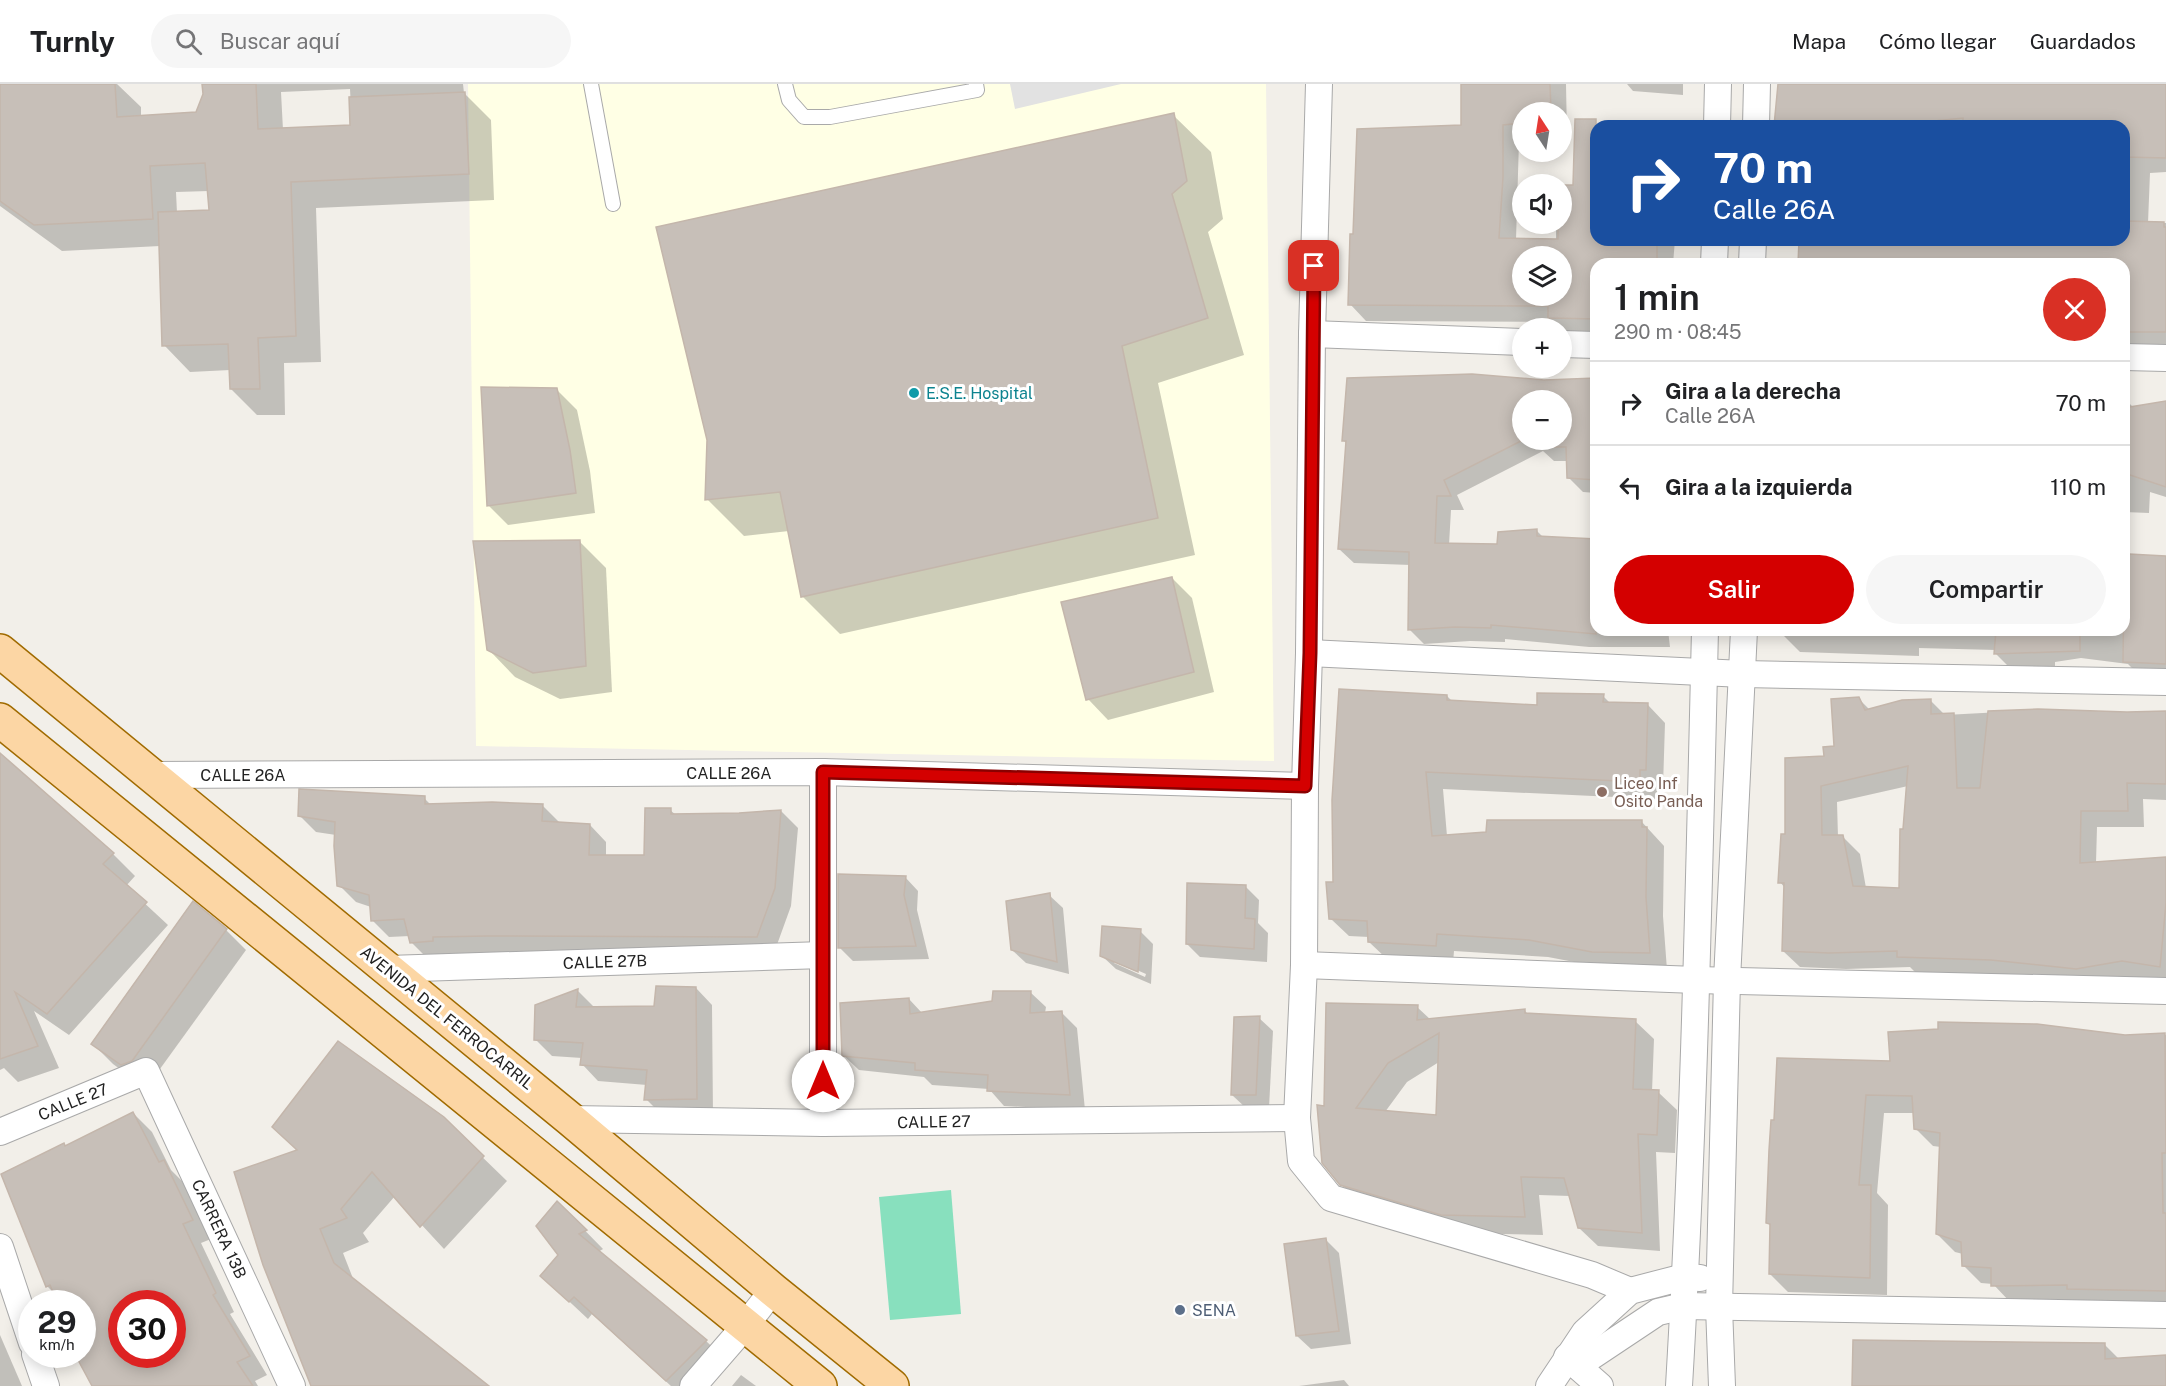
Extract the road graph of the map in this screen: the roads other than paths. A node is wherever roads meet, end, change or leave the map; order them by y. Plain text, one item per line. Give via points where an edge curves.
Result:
1 (591, 84) edge
2 (785, 84) edge
3 (976, 84) edge
4 (1319, 84) edge
5 (1718, 84) edge
6 (1756, 84) edge
7 (1717, 120) edge
8 (1756, 120) edge
9 (613, 204) dead end
10 (1312, 334) junction
11 (1512, 342) edge
12 (1572, 344) edge
13 (1590, 345) edge
14 (2130, 357) edge
15 (2166, 358) edge
16 (1705, 636) edge
17 (1744, 636) edge
18 (0, 651) edge
19 (1310, 653) junction
20 (1704, 672) junction
21 (1743, 674) junction
22 (2166, 682) edge
23 (0, 720) edge
24 (823, 772) junction
25 (152, 775) junction
26 (1305, 786) junction
27 (823, 955) junction
28 (1304, 965) junction
29 (388, 969) junction
30 (1696, 980) junction
31 (1726, 981) junction
32 (2166, 991) edge
33 (146, 1071) joint
34 (1297, 1118) junction
35 (570, 1119) junction
36 (823, 1124) junction
37 (0, 1132) edge
38 (0, 1247) edge
39 (1684, 1277) junction
40 (1720, 1279) junction
41 (772, 1290) junction
42 (1630, 1291) junction
43 (18, 1301) edge
44 (1684, 1306) junction
45 (1719, 1307) junction
46 (2166, 1315) edge
47 (745, 1326) junction
48 (1572, 1362) junction
49 (40, 1368) edge
50 (46, 1386) edge
51 (292, 1386) edge
52 (693, 1386) edge
53 (820, 1386) edge
54 (892, 1386) edge
55 (1549, 1386) edge
56 (1600, 1386) edge
57 (1679, 1386) edge
58 (1722, 1386) edge

1 - 9 lane
2 - 3 lane via 789,100 804,117 830,117 977,90
4 - 10 street
5 - 7 street
6 - 8 street
10 - 11 street
10 - 19 street
12 - 13 street
14 - 15 street
16 - 20 street
17 - 21 street
18 - 25 main road, AVENIDA DEL FERROCARRIL
19 - 20 street
19 - 26 street
20 - 21 street
20 - 30 street
21 - 22 street
21 - 31 street
23 - 47 main road
24 - 25 street, CALLE 26A
24 - 26 street, CALLE 26A
24 - 27 street
25 - 29 main road, AVENIDA DEL FERROCARRIL
26 - 28 street
27 - 29 street, CALLE 27B
27 - 36 street
28 - 30 street
28 - 34 street
29 - 35 main road, AVENIDA DEL FERROCARRIL
30 - 31 street
30 - 39 street
31 - 32 street
31 - 40 street
33 - 37 street, CALLE 27
33 - 51 street, CARRERA 13B
34 - 36 street, CALLE 27
34 - 42 street via 1301,1161 1331,1198 1592,1275
35 - 36 street, CALLE 27
35 - 41 main road, AVENIDA DEL FERROCARRIL
38 - 43 street
39 - 40 street
39 - 42 street
39 - 44 street
40 - 45 street
41 - 47 street
41 - 54 main road, AVENIDA DEL FERROCARRIL
42 - 48 street via 1585,1332
44 - 45 street
44 - 48 street via 1658,1312
44 - 57 street
45 - 46 street
45 - 58 street
47 - 52 street
47 - 53 main road
48 - 55 street
48 - 56 street
49 - 50 street

